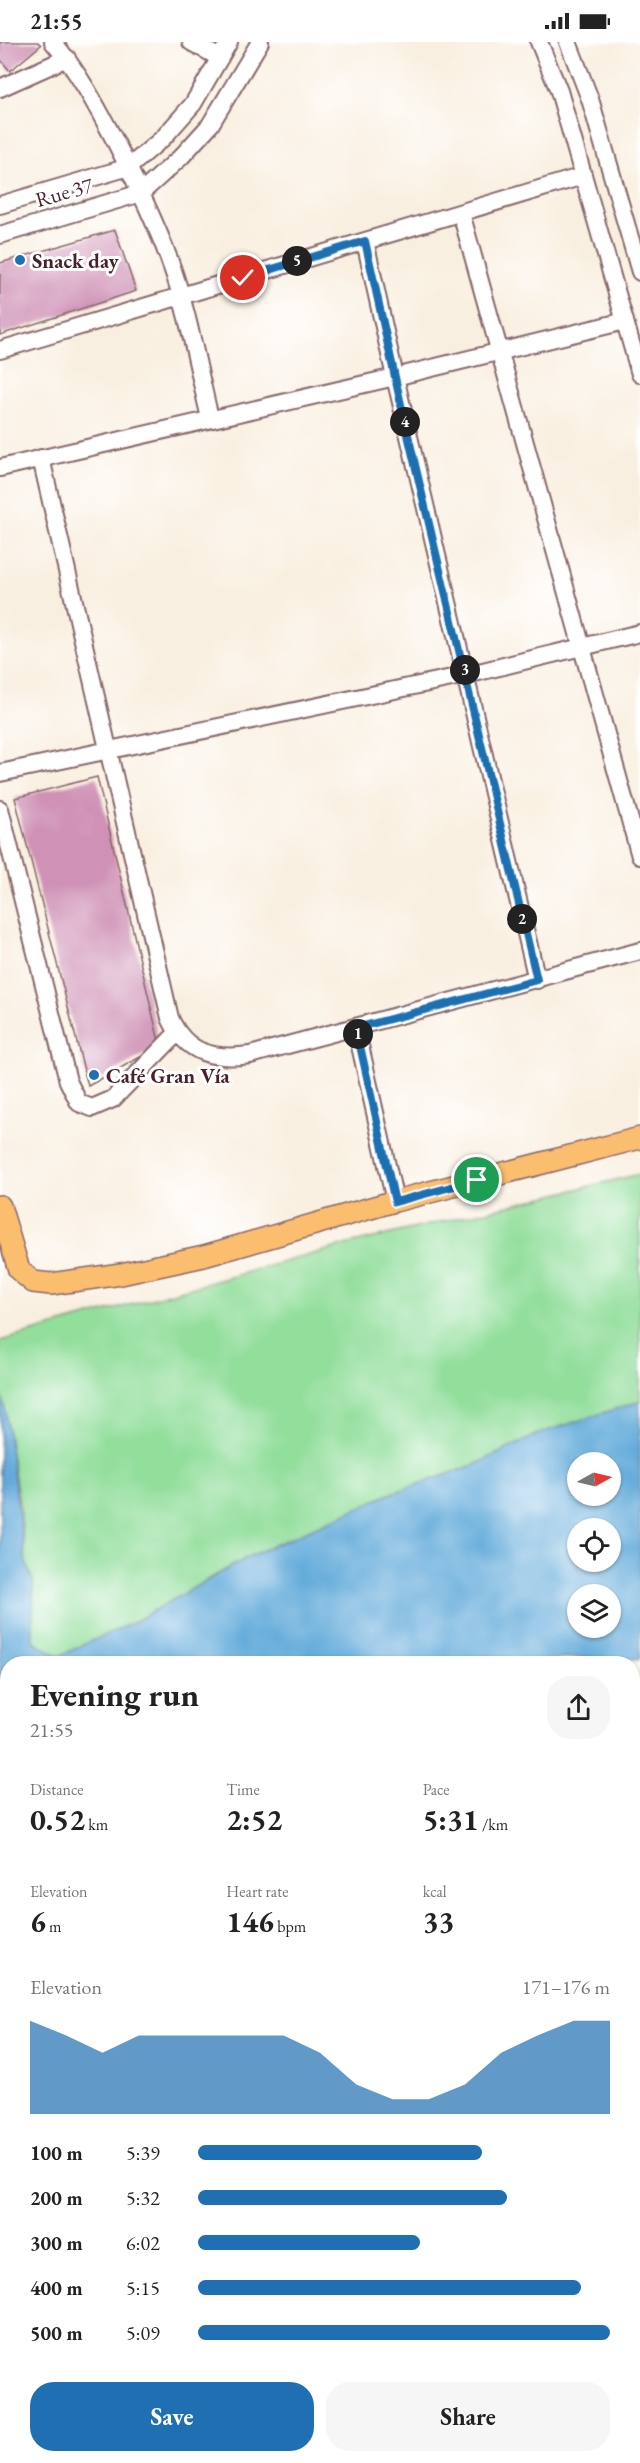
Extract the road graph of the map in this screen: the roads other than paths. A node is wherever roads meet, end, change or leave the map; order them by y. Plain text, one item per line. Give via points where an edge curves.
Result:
1 (53, 42) edge
2 (191, 42) edge
3 (229, 42) edge
4 (260, 42) edge
5 (539, 42) edge
6 (568, 42) edge
7 (67, 58) junction
8 (220, 58) junction
9 (0, 88) edge
10 (129, 167) junction
11 (583, 176) junction
12 (141, 193) junction
13 (0, 205) edge
14 (461, 213) junction
15 (0, 235) edge
16 (365, 241) junction
17 (637, 253) edge
18 (607, 259) junction
19 (640, 272) edge
20 (181, 296) junction
21 (625, 321) junction
22 (0, 350) edge
23 (500, 352) junction
24 (640, 374) edge
25 (395, 377) junction
26 (210, 418) junction
27 (41, 458) junction
28 (0, 468) edge
29 (640, 633) edge
30 (580, 647) junction
31 (466, 675) junction
32 (108, 749) junction
33 (0, 773) edge
34 (0, 808) edge
35 (640, 856) edge
36 (640, 951) edge
37 (537, 980) junction
38 (356, 1028) junction
39 (177, 1033) junction
40 (640, 1138) edge
41 (395, 1202) junction
42 (2, 1215) edge

1 - 7 street
2 - 8 street
3 - 8 street
4 - 12 street via 210,125
5 - 11 street via 559,91
6 - 17 street via 590,99
7 - 9 street
7 - 10 street
8 - 10 street via 179,122
10 - 12 street
10 - 13 street, Rue 37
11 - 14 street
11 - 18 street
12 - 15 street, Rue 37
12 - 20 street
14 - 16 street
14 - 23 street
16 - 20 street
16 - 25 street
17 - 18 street
17 - 19 street
18 - 21 street
20 - 22 street
20 - 26 street
21 - 23 street
21 - 24 street
23 - 25 street
23 - 30 street
25 - 26 street
25 - 31 street
26 - 27 street
27 - 28 street
27 - 32 street
29 - 30 street
30 - 31 street
30 - 35 street
31 - 32 street
31 - 37 street
32 - 33 street
32 - 39 street via 170,1018
34 - 39 street via 68,1081 79,1103 92,1108 113,1099
36 - 37 street
37 - 38 street
38 - 39 street via 237,1057 197,1050
38 - 41 street
40 - 41 main road
41 - 42 main road via 176,1263 51,1284 33,1282 19,1270

